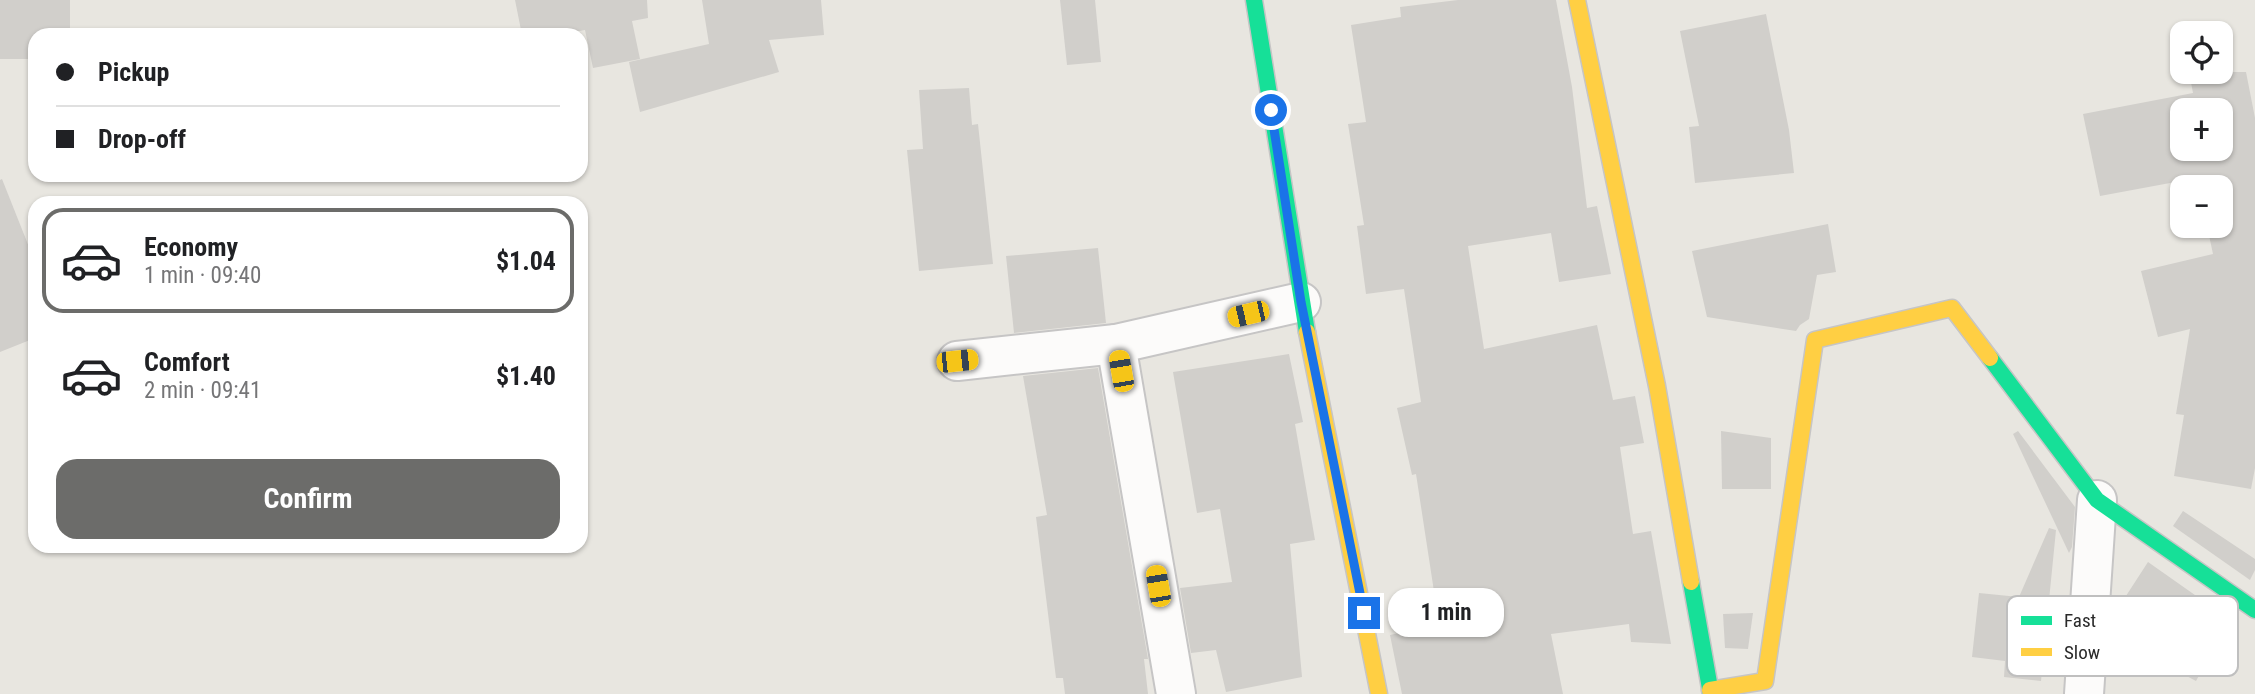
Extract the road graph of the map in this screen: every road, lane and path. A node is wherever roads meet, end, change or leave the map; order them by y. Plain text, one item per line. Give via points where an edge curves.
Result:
1 (1254, 0) edge
2 (1577, 0) edge
3 (1301, 302) junction
4 (1116, 344) junction
5 (957, 361) dead end
6 (2098, 500) junction
7 (2091, 596) edge
8 (2235, 596) edge
9 (2238, 598) edge
10 (2255, 610) edge
11 (2085, 676) edge
12 (1711, 692) edge
13 (1177, 694) edge
14 (1380, 694) edge
15 (2084, 694) edge

1 - 3 street
2 - 12 street via 1657,386
3 - 4 street
3 - 14 street
4 - 5 street
4 - 13 street
6 - 7 street
6 - 8 street
6 - 12 street via 1952,308 1815,340 1765,681
9 - 10 street
11 - 15 street

